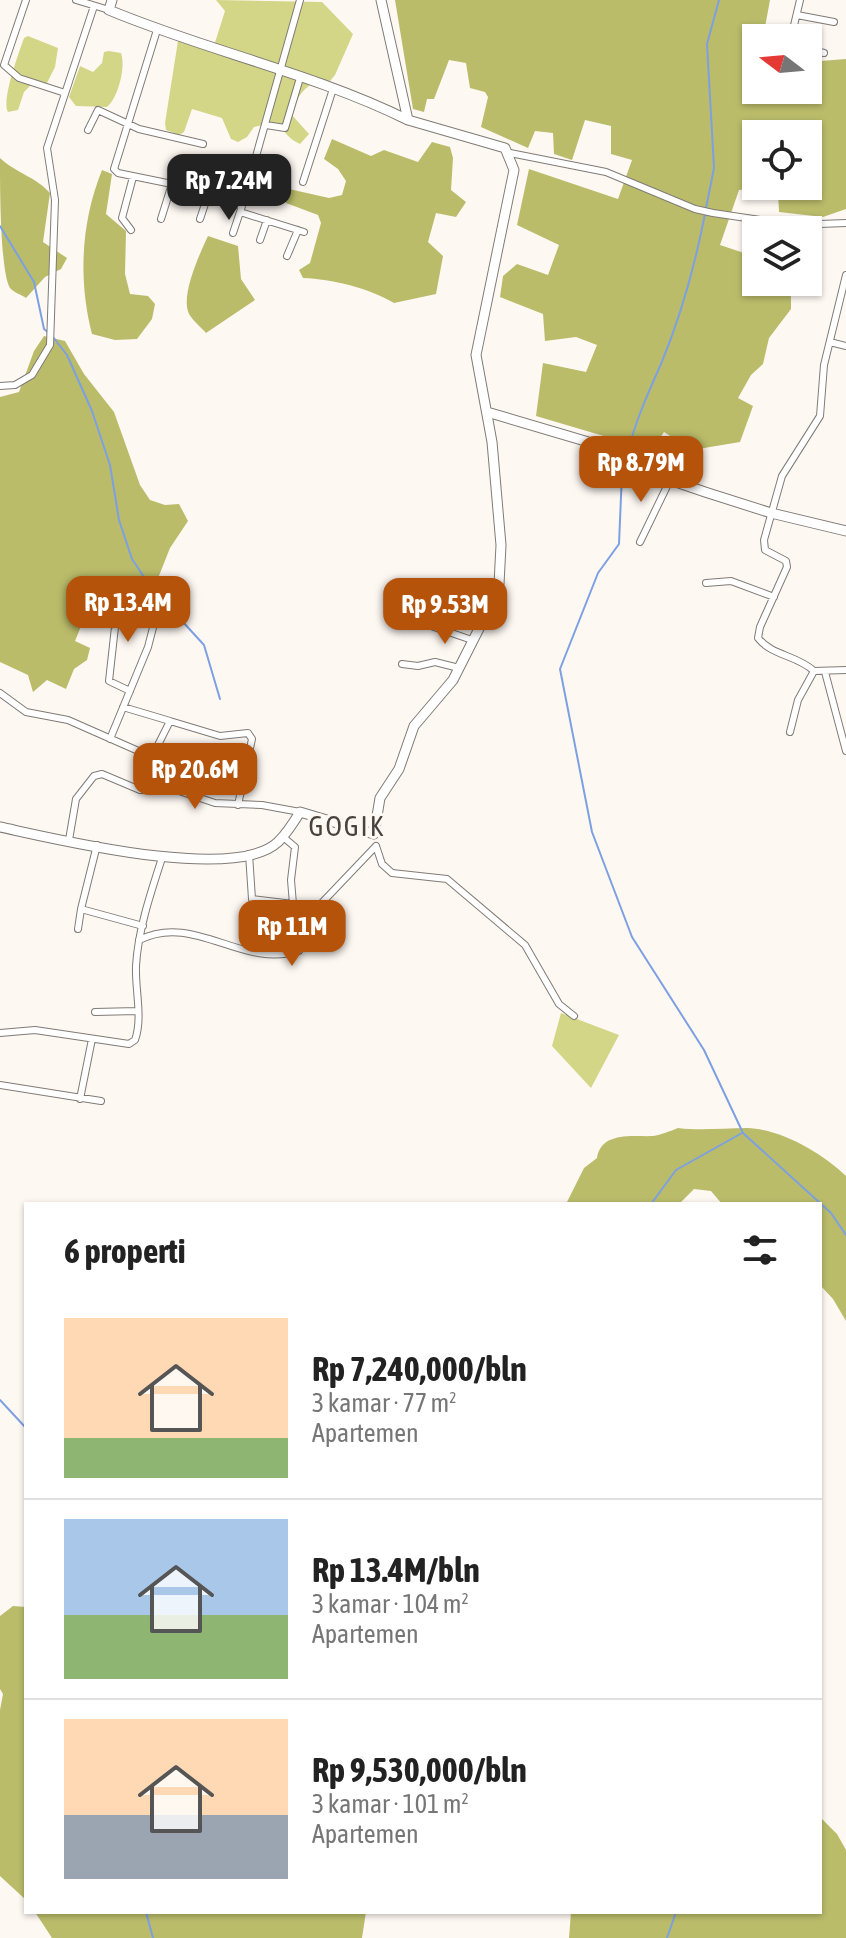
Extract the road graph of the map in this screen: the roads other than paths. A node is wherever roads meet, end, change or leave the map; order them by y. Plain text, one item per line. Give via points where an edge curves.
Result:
1 (26, 0) edge
2 (76, 0) edge
3 (300, 0) edge
4 (381, 0) edge
5 (800, 0) edge
6 (110, 5) edge
7 (94, 6) junction
8 (797, 15) junction
9 (834, 22) dead end
10 (795, 24) edge
11 (157, 30) junction
12 (280, 72) junction
13 (300, 78) junction
14 (333, 89) junction
15 (65, 93) junction
16 (408, 120) junction
17 (127, 124) junction
18 (266, 125) junction
19 (88, 130) dead end
20 (203, 144) dead end
21 (510, 153) junction
22 (224, 170) dead end
23 (252, 173) junction
24 (133, 177) junction
25 (280, 181) dead end
26 (303, 182) dead end
27 (172, 184) junction
28 (204, 194) junction
29 (241, 209) junction
30 (161, 219) dead end
31 (200, 219) dead end
32 (267, 220) junction
33 (846, 223) edge
34 (131, 230) dead end
35 (233, 233) dead end
36 (260, 240) dead end
37 (287, 256) dead end
38 (846, 275) edge
39 (830, 342) junction
40 (846, 346) edge
41 (0, 386) edge
42 (487, 412) junction
43 (670, 480) junction
44 (771, 513) junction
45 (846, 531) edge
46 (640, 542) dead end
47 (706, 583) dead end
48 (774, 597) junction
49 (156, 616) dead end
50 (111, 623) dead end
51 (428, 625) dead end
52 (472, 640) junction
53 (402, 664) dead end
54 (459, 668) junction
55 (846, 670) edge
56 (814, 671) junction
57 (825, 672) junction
58 (130, 691) junction
59 (0, 693) edge
60 (123, 707) junction
61 (170, 721) junction
62 (790, 732) dead end
63 (110, 739) junction
64 (846, 751) edge
65 (152, 757) junction
66 (191, 793) junction
67 (238, 805) junction
68 (300, 812) junction
69 (0, 827) edge
70 (374, 834) junction
71 (282, 836) junction
72 (69, 840) junction
73 (97, 845) junction
74 (376, 846) junction
75 (249, 854) junction
76 (162, 858) junction
77 (293, 904) junction
78 (81, 909) junction
79 (315, 910) junction
80 (143, 926) junction
81 (78, 929) dead end
82 (139, 940) junction
83 (137, 1011) junction
84 (95, 1012) dead end
85 (574, 1016) dead end
86 (0, 1033) edge
87 (92, 1039) junction
88 (0, 1085) edge
89 (80, 1099) junction
90 (101, 1101) dead end

1 - 15 street via 6,70
2 - 7 street
3 - 12 street
4 - 16 street
5 - 8 street
6 - 7 street
6 - 11 street
7 - 15 street
8 - 9 street
8 - 10 street
11 - 12 street
11 - 17 street
12 - 13 street
12 - 18 street
13 - 14 street
13 - 18 street via 285,128
14 - 16 street
14 - 26 street
15 - 41 street via 47,148 55,200 50,339 32,375
16 - 21 street
17 - 19 street via 97,109
17 - 20 street
17 - 24 street via 114,169
18 - 23 street
21 - 33 street via 606,172 713,213 793,225
21 - 42 street via 514,170 477,346
22 - 28 street via 209,167
23 - 25 street
23 - 29 street
24 - 27 street
24 - 34 street via 122,218
27 - 28 street
27 - 30 street
28 - 29 street
28 - 31 street
29 - 32 street
29 - 35 street
32 - 36 street
32 - 37 street via 301,231
38 - 39 street
39 - 40 street
39 - 44 street via 820,416 782,476
42 - 43 street via 628,455
42 - 52 street via 501,564 497,592
43 - 44 street
43 - 46 street
44 - 45 street
44 - 48 street via 764,548 787,564
47 - 48 street via 731,581
48 - 56 street via 758,638
49 - 58 street
50 - 58 street via 115,627 109,681
51 - 52 street
52 - 54 street
53 - 54 street via 435,662
54 - 70 street via 414,726 399,769 380,798
55 - 57 street
56 - 57 street
56 - 62 street via 798,700
57 - 64 street
58 - 60 street
59 - 63 street via 26,712 68,720
60 - 61 street
60 - 63 street
61 - 65 street
61 - 67 street via 220,736 251,735
63 - 65 street
65 - 66 street
66 - 67 street
66 - 72 street via 140,790 102,774 94,776 76,799
67 - 68 street
68 - 70 street
68 - 71 street
69 - 72 street
70 - 74 street
71 - 75 street
71 - 77 street via 295,847
72 - 73 street
73 - 76 street
73 - 78 street
74 - 79 street
74 - 85 street via 382,864 392,873 447,879 525,945 559,1004
75 - 76 street
75 - 77 street via 252,899
76 - 80 street
77 - 79 street
78 - 80 street
78 - 81 street
79 - 82 street via 299,951 278,956 259,956 176,932
80 - 82 street
82 - 83 street
83 - 84 street
83 - 87 street via 139,1029 133,1043
86 - 87 street via 35,1030
87 - 89 street
88 - 89 street
89 - 90 street

